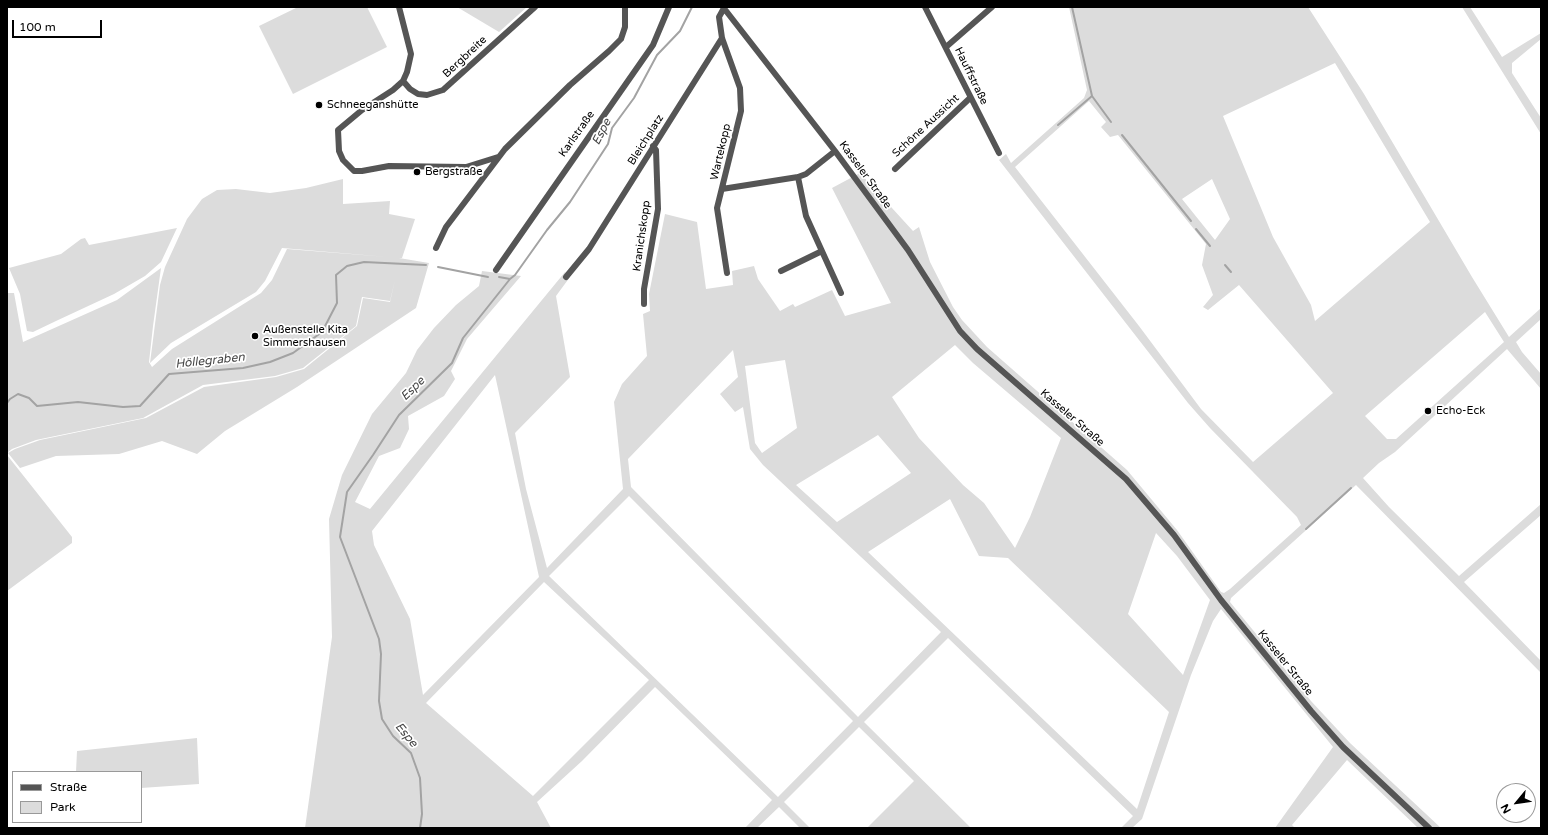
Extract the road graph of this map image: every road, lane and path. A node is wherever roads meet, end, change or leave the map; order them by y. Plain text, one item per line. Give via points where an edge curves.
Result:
1 (399, 7) edge
2 (535, 7) edge
3 (625, 7) edge
4 (669, 7) edge
5 (992, 7) edge
6 (723, 8) edge
7 (928, 8) edge
8 (722, 38) junction
9 (946, 47) junction
10 (403, 81) junction
11 (970, 98) junction
12 (653, 146) junction
13 (835, 151) junction
14 (999, 153) dead end
15 (498, 157) junction
16 (895, 169) dead end
17 (798, 177) junction
18 (722, 189) junction
19 (436, 248) dead end
20 (822, 251) junction
21 (496, 270) dead end
22 (781, 271) dead end
23 (727, 272) dead end
24 (566, 277) dead end
25 (841, 293) dead end
26 (644, 304) dead end
27 (1430, 828) edge

1 - 10 street via 411,54
2 - 10 street, Bergbreite via 443,90 428,95 418,94
3 - 15 street via 625,26 621,39 547,107
4 - 21 street, Karlstraße via 653,46
5 - 9 street
6 - 8 street via 719,17
6 - 13 street, Kasseler Straße
7 - 9 street, Hauffstraße
8 - 12 street, Bleichplatz
8 - 18 street, Wartekopp via 740,88 741,111
9 - 11 street, Hauffstraße
10 - 15 street via 338,130 340,155 349,167 354,171 388,166 453,168 466,167
11 - 14 street, Hauffstraße
11 - 16 street, Schöne Aussicht
12 - 24 street, Bleichplatz via 589,249
12 - 26 street, Kranichskopp via 656,150 658,209 644,289
13 - 17 street via 806,174
13 - 27 street, Kasseler Straße via 908,250 960,331 977,349 1126,479 1174,535 1221,600 1343,748
15 - 19 street via 446,227
17 - 18 street
17 - 20 street via 806,216
18 - 23 street, Wartekopp via 717,208
20 - 22 street
20 - 25 street

